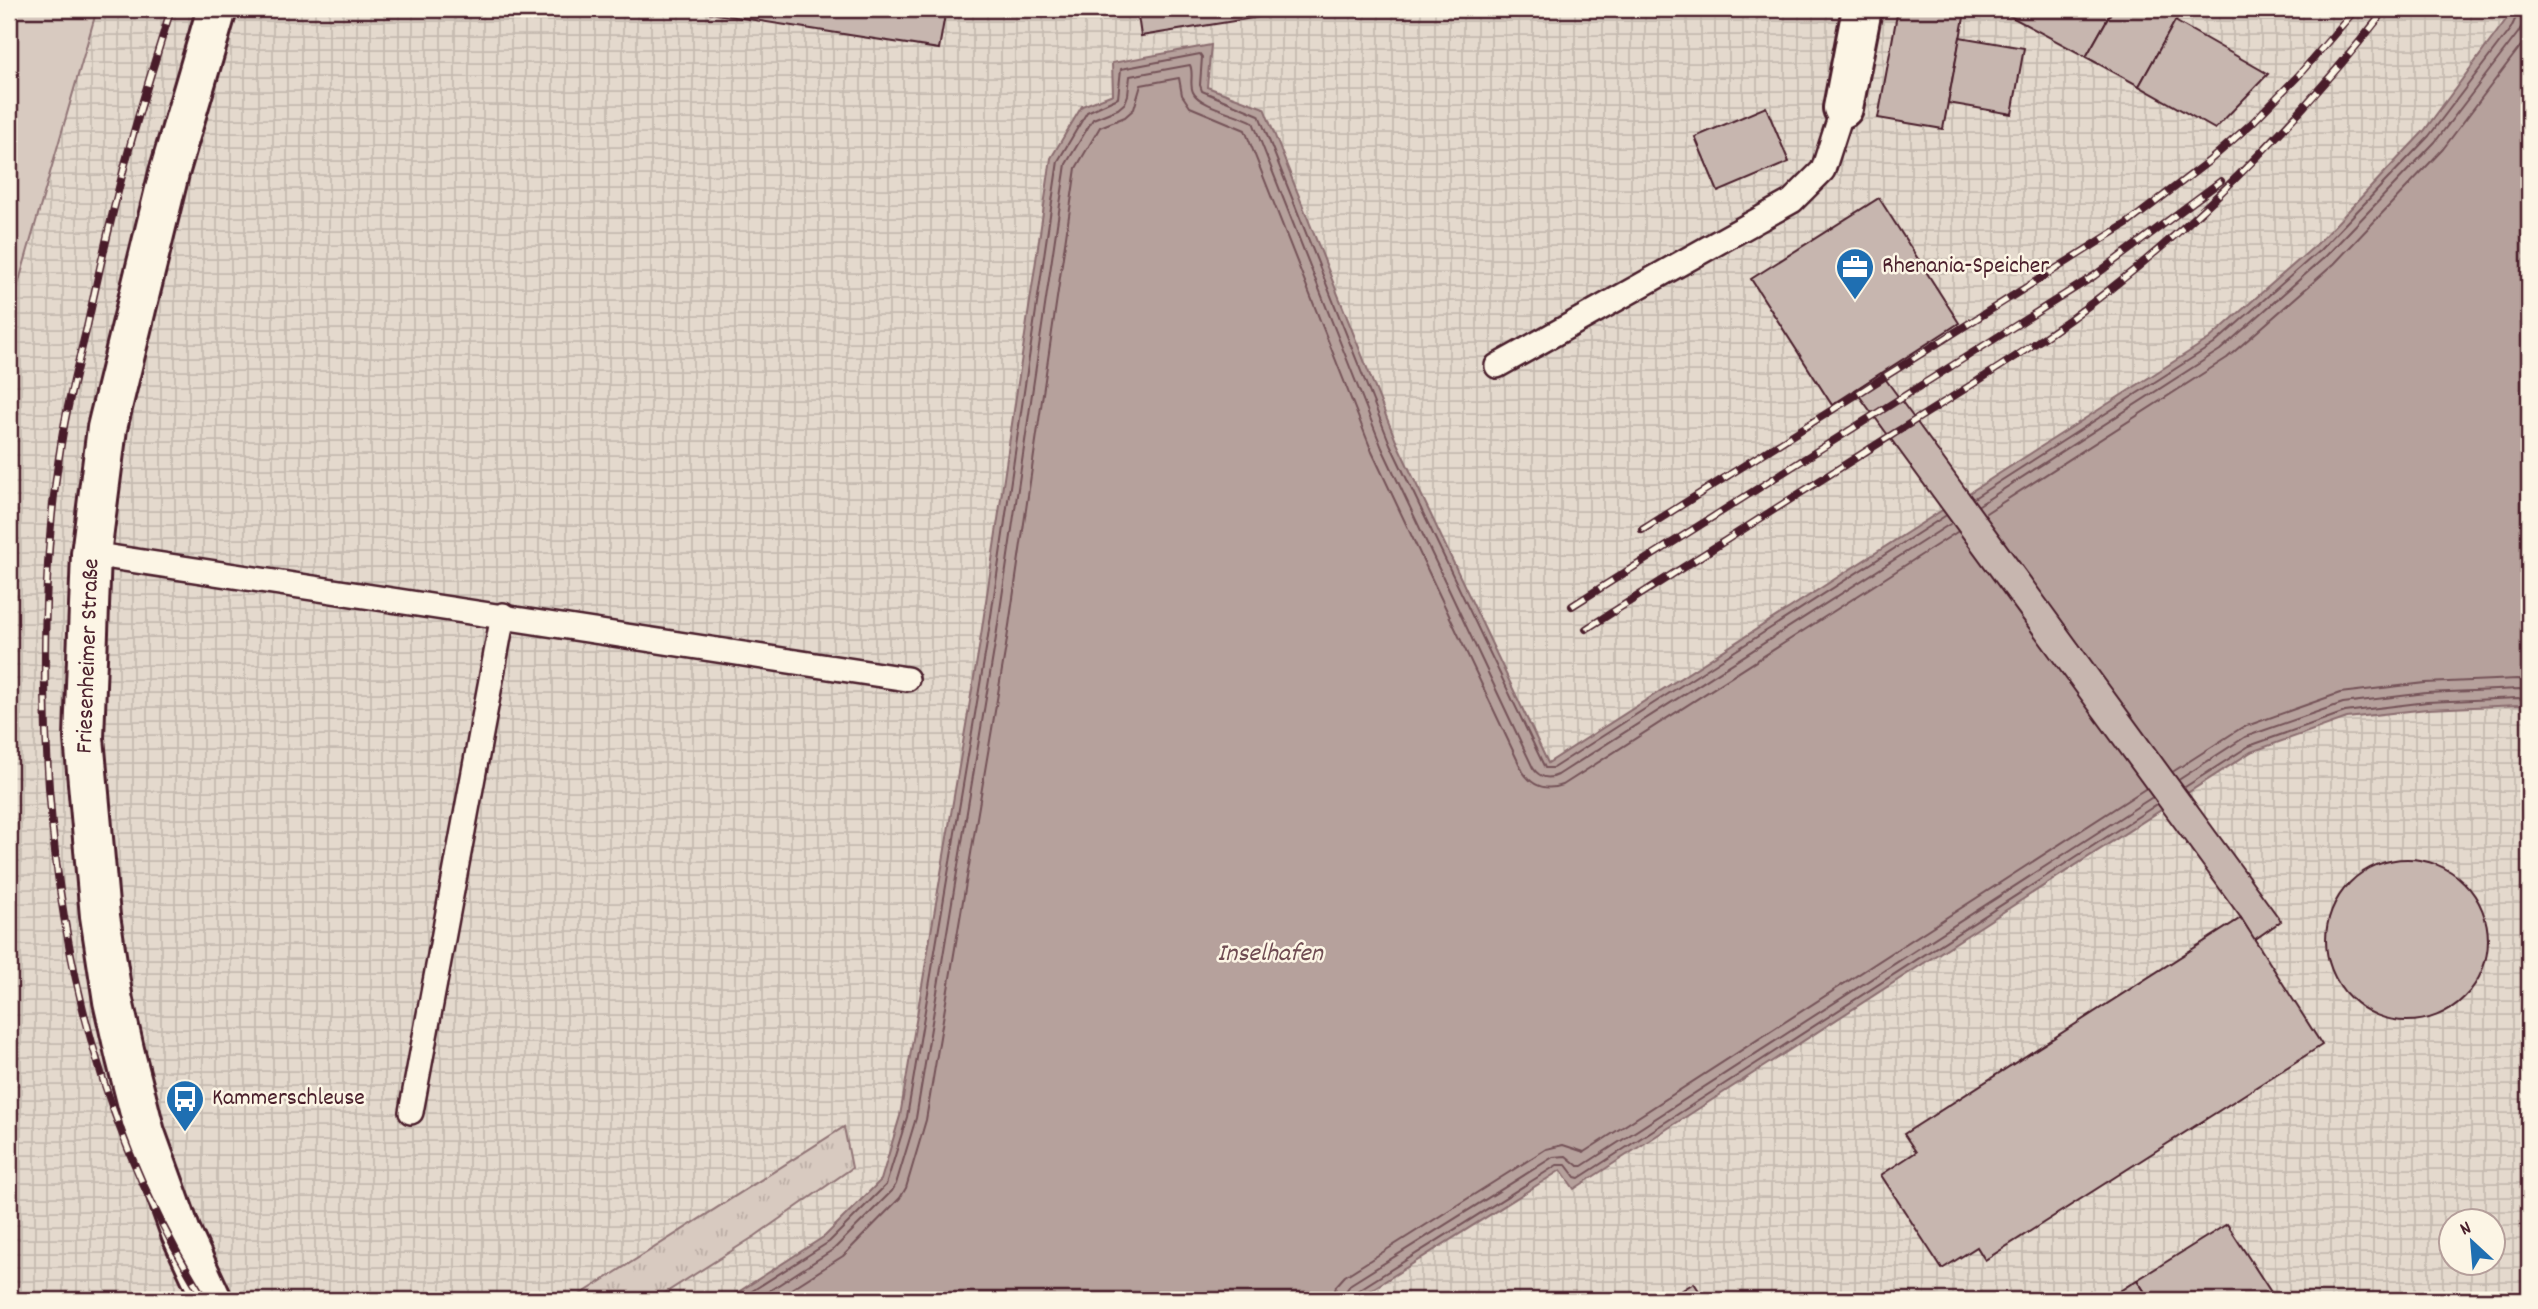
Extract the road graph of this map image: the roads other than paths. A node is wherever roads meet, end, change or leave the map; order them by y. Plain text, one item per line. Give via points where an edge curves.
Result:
1 (217, 9) edge
2 (1862, 9) edge
3 (1843, 108) joint
4 (1497, 366) dead end
5 (91, 554) junction
6 (503, 615) junction
7 (907, 679) dead end
8 (411, 1112) dead end
9 (212, 1300) edge

1 - 5 street, Friesenheimer Straße via 169,173 107,428
2 - 3 street
3 - 4 lane via 1823,170 1792,201
5 - 6 lane
5 - 9 street, Friesenheimer Straße via 84,738 100,916 113,1001 145,1133 181,1233
6 - 7 lane
6 - 8 lane

